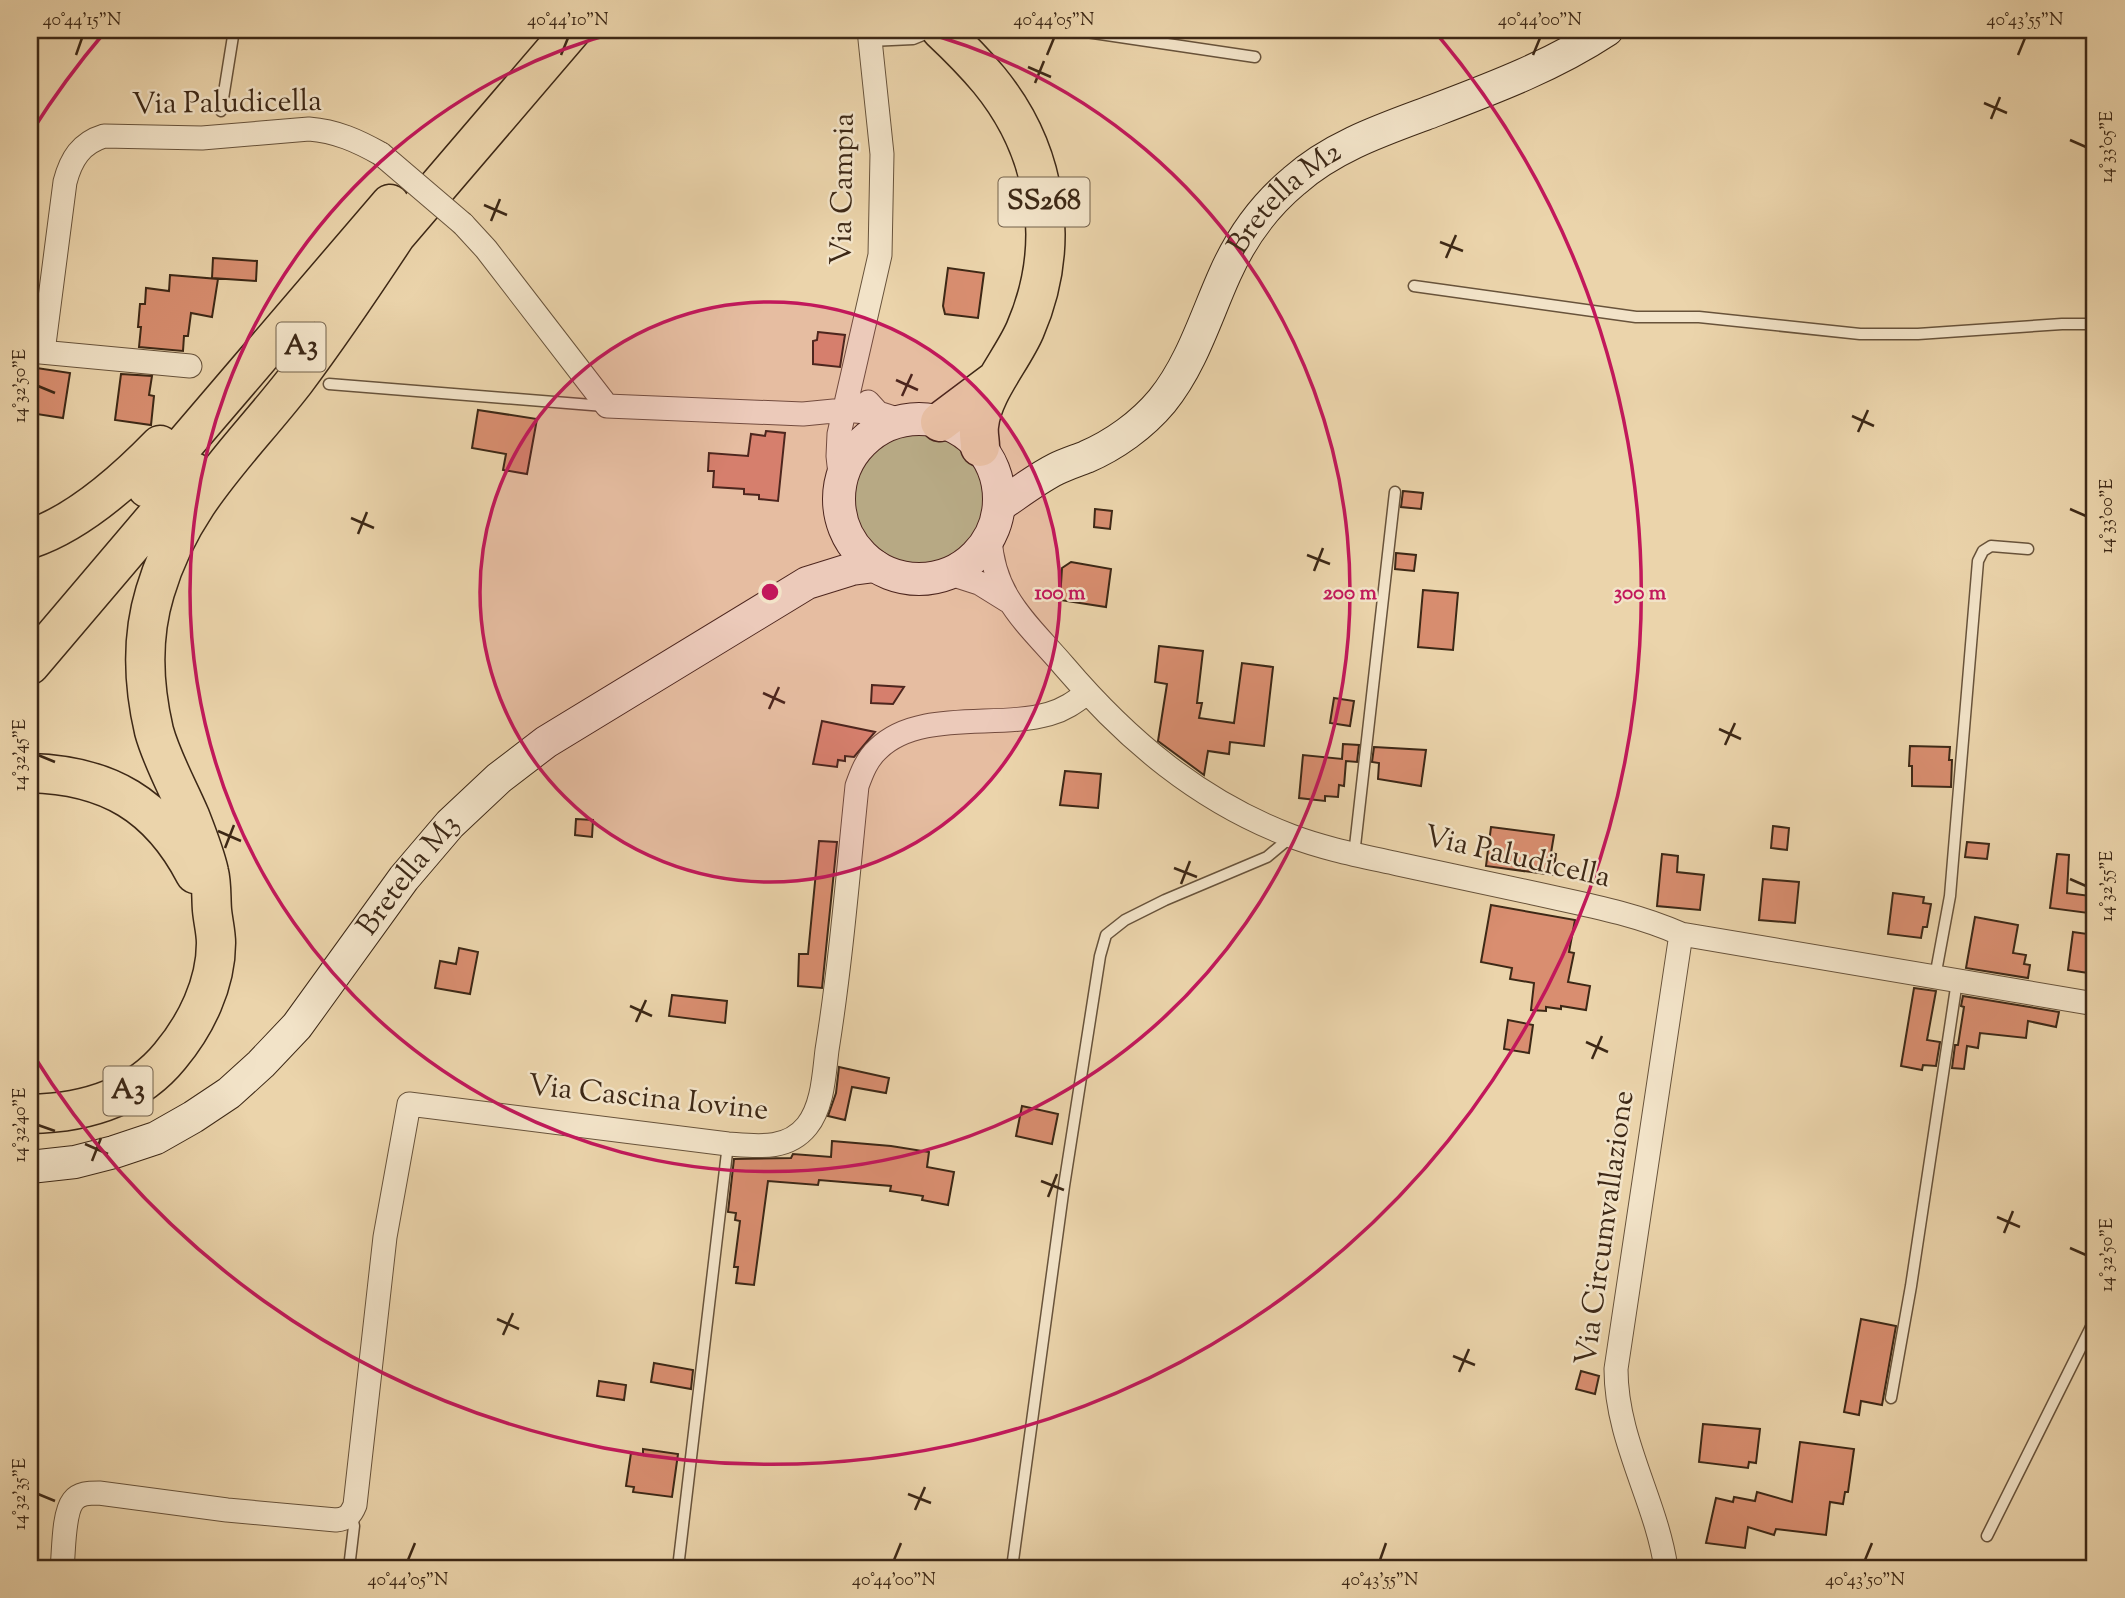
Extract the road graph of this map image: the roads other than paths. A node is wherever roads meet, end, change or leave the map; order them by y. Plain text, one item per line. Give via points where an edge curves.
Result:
1 (234, 30) edge
2 (539, 30) edge
3 (572, 30) edge
4 (939, 30) edge
5 (1073, 30) edge
6 (1607, 30) edge
7 (869, 35) edge
8 (1255, 57) dead end
9 (221, 111) dead end
10 (388, 225) junction
11 (1414, 286) dead end
12 (2095, 324) edge
13 (859, 348) junction
14 (36, 351) edge
15 (190, 366) dead end
16 (998, 379) junction
17 (329, 384) dead end
18 (607, 406) junction
19 (844, 410) junction
20 (803, 414) junction
21 (907, 419) junction
22 (984, 454) junction
23 (1055, 469) junction
24 (840, 470) junction
25 (1395, 492) dead end
26 (999, 506) junction
27 (843, 522) junction
28 (990, 537) junction
29 (30, 539) edge
30 (2028, 549) dead end
31 (875, 566) junction
32 (948, 573) junction
33 (807, 583) junction
34 (1008, 601) junction
35 (30, 625) edge
36 (30, 665) edge
37 (1087, 693) junction
38 (30, 773) edge
39 (1291, 836) junction
40 (1354, 855) junction
41 (212, 911) junction
42 (1681, 934) junction
43 (1946, 979) junction
44 (2095, 1004) edge
45 (30, 1114) edge
46 (728, 1144) junction
47 (30, 1167) edge
48 (2095, 1319) edge
49 (1891, 1398) dead end
50 (351, 1514) junction
51 (1987, 1536) dead end
52 (62, 1568) edge
53 (349, 1568) edge
54 (677, 1568) edge
55 (1012, 1568) edge
56 (1666, 1568) edge

1 - 9 lane
2 - 10 highway, A3
3 - 10 highway, A3
4 - 7 lane via 913,39
4 - 16 highway, SS268 via 990,82 1012,113 1026,139 1045,203 1046,240 1037,299
5 - 8 lane
6 - 23 street, Bretella M2 via 1526,74 1350,144 1312,166 1274,200 1248,232 1180,374 1162,401 1115,442
7 - 13 street, Via Campia via 882,153 880,255
10 - 29 highway, A3 via 311,279 170,434 106,495
10 - 35 highway, A3
10 - 36 highway, A3
10 - 41 highway, A3 via 346,311 198,500 166,559 154,593 144,658 147,694 155,733 209,874
11 - 12 lane via 1636,317 1699,317 1860,334
13 - 19 street, Via Campia
13 - 21 street via 863,391 869,403
14 - 15 street
14 - 18 street, Via Paludicella, bridge via 65,182 79,150 92,140 324,130 381,154 463,224
16 - 21 highway, SS268
16 - 22 highway, SS268 via 979,425
17 - 18 lane
18 - 20 street
19 - 20 street
19 - 21 street
19 - 24 street, Via Campia
20 - 24 street via 828,430
21 - 22 street via 955,428
21 - 24 street via 869,437
22 - 23 street, Bretella M2 via 1017,467
22 - 26 street via 995,475
23 - 26 street, Bretella M2
24 - 27 street
25 - 40 lane
26 - 28 street
27 - 31 street via 855,546
27 - 33 street, Bretella M3
28 - 32 street via 970,561
28 - 34 street, Via Paludicella via 996,575
30 - 43 lane via 1991,546 1978,561
31 - 32 street via 910,579
31 - 33 street, Bretella M3
32 - 34 street, Via Paludicella via 979,583
33 - 47 street, Bretella M3 via 546,742 499,778 450,824 404,878 297,1026 229,1093 156,1138 88,1159
34 - 37 street, Via Paludicella
37 - 39 street, Via Paludicella via 1174,773
37 - 46 street, Via Cascina Iovine via 1049,714 911,729 892,738 866,763 857,786 834,1011 816,1108 807,1126 789,1141 768,1146
38 - 41 highway, A3 via 90,781 143,808 182,849
39 - 40 street, Via Paludicella
39 - 55 lane via 1268,857 1155,905 1107,934 1064,1186
40 - 42 street, Via Paludicella via 1607,910
41 - 45 highway, A3 via 216,944 209,986 185,1038 160,1068 97,1106 60,1114
42 - 43 street, Via Paludicella
42 - 56 street, Via Circumvallazione via 1616,1369 1620,1416
43 - 44 street, Via Paludicella
43 - 49 lane via 1911,1286
46 - 50 street, Via Cascina Iovine via 409,1104 385,1237
46 - 54 lane
48 - 51 lane
50 - 52 street via 336,1520 84,1493 73,1501 68,1515
50 - 53 lane

